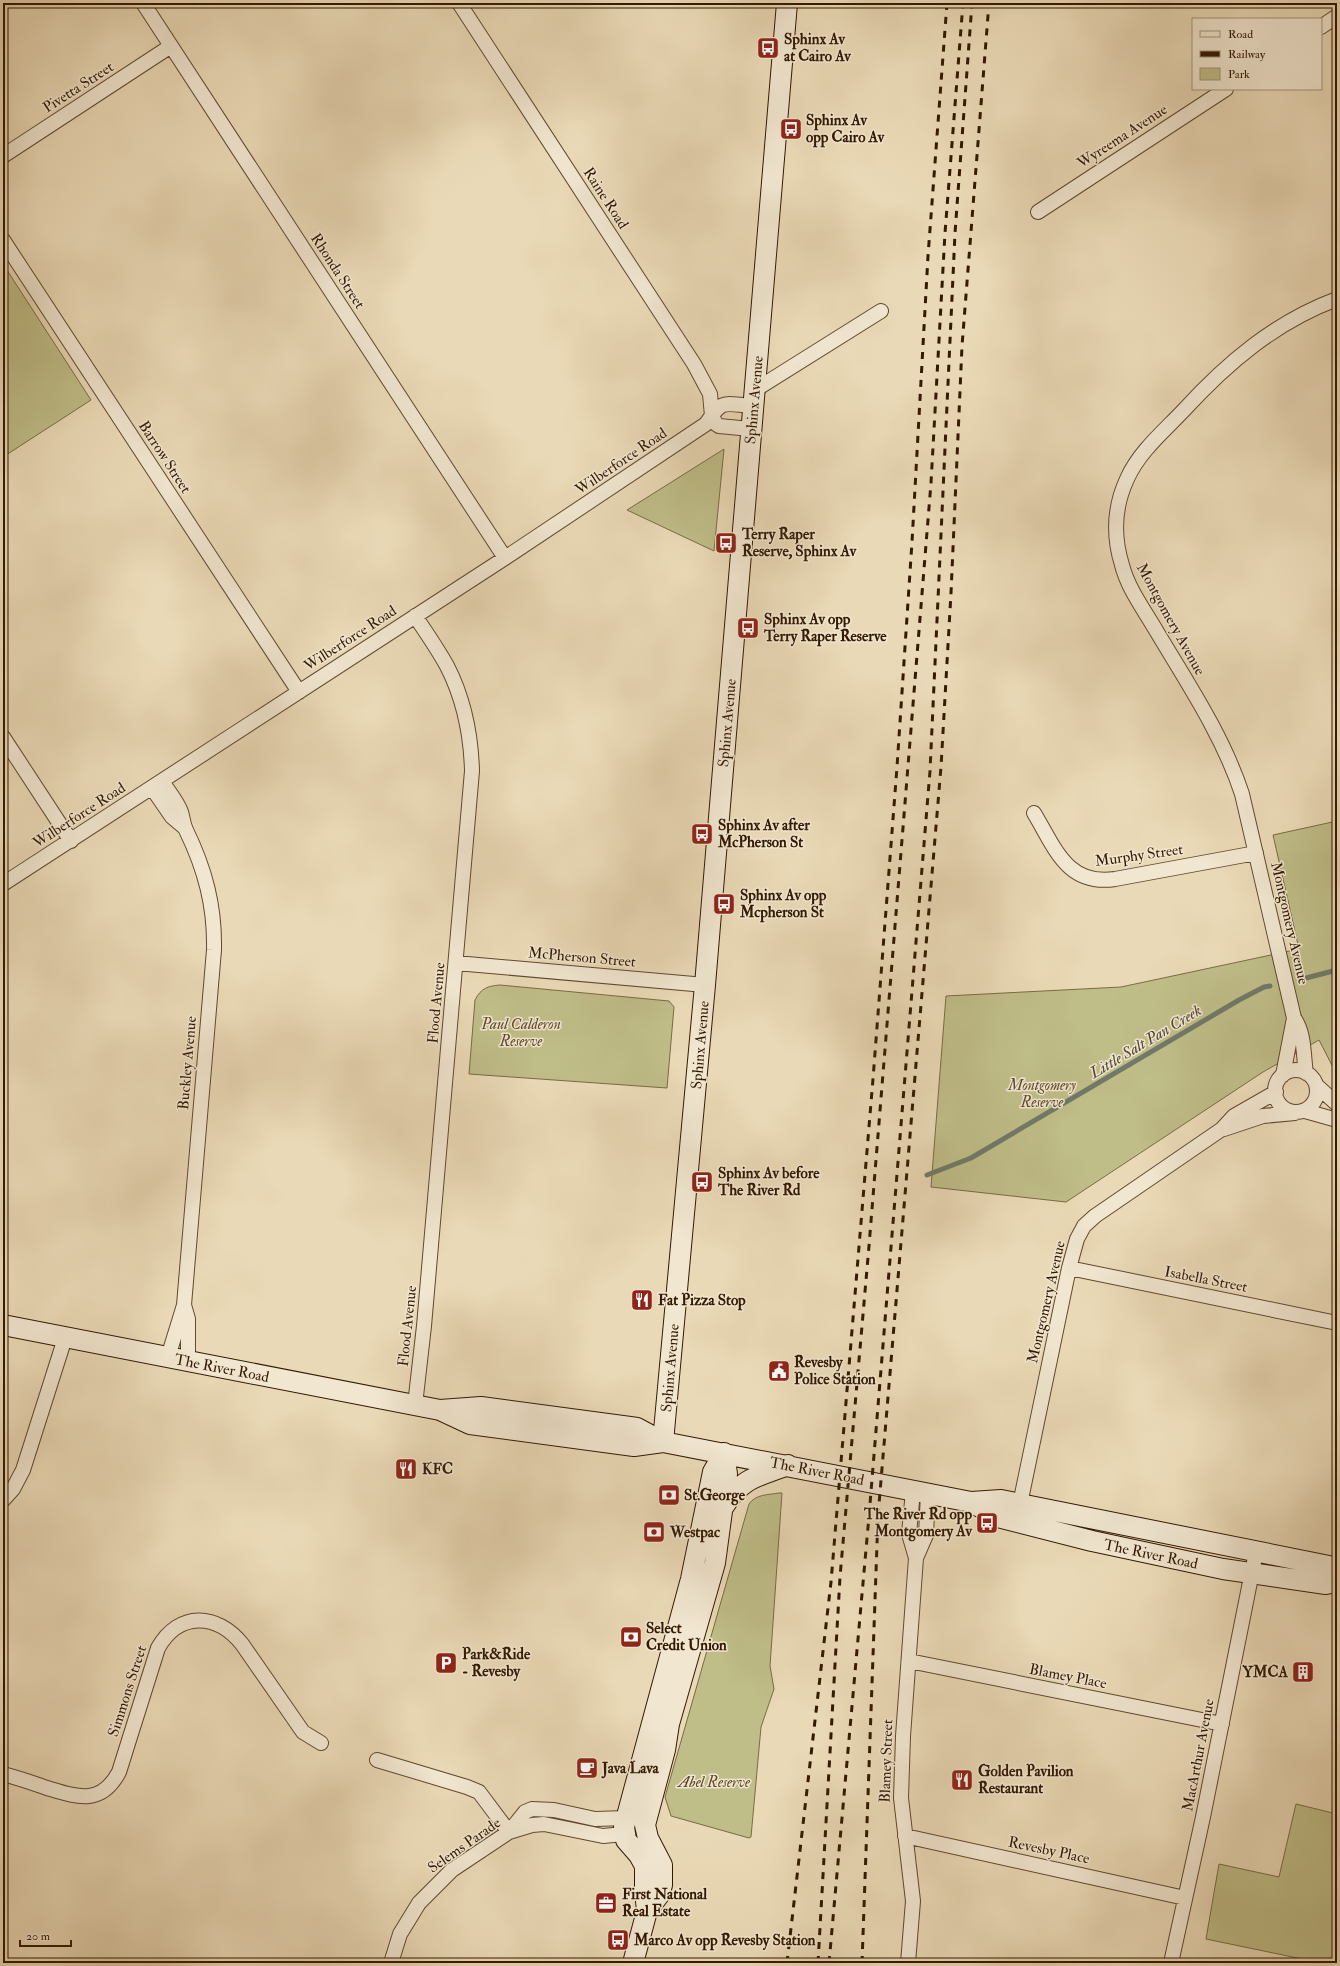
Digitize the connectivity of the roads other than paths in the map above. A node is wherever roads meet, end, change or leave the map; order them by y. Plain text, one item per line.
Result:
1 (143, 3) edge
2 (459, 3) edge
3 (787, 3) edge
4 (1337, 16) edge
5 (1322, 26) edge
6 (171, 46) junction
7 (1224, 90) edge
8 (3, 156) edge
9 (1038, 212) dead end
10 (3, 240) edge
11 (1337, 299) edge
12 (881, 311) dead end
13 (754, 398) junction
14 (712, 416) junction
15 (751, 429) junction
16 (505, 558) junction
17 (415, 616) junction
18 (299, 692) junction
19 (3, 737) edge
20 (157, 784) junction
21 (1034, 813) dead end
22 (71, 841) junction
23 (1256, 853) junction
24 (3, 884) edge
25 (456, 963) junction
26 (705, 985) junction
27 (1292, 1011) junction
28 (1306, 1073) junction
29 (1283, 1075) junction
30 (1316, 1085) junction
31 (1276, 1092) junction
32 (1337, 1104) edge
33 (1300, 1112) junction
34 (1337, 1120) edge
35 (1222, 1129) junction
36 (1069, 1268) junction
37 (184, 1305) junction
38 (1337, 1323) edge
39 (3, 1325) edge
40 (65, 1338) junction
41 (168, 1358) junction
42 (188, 1361) junction
43 (415, 1406) junction
44 (663, 1442) junction
45 (724, 1453) junction
46 (788, 1465) junction
47 (920, 1492) junction
48 (3, 1500) edge
49 (971, 1502) junction
50 (1020, 1504) junction
51 (724, 1507) junction
52 (1256, 1552) junction
53 (1337, 1572) edge
54 (1252, 1574) junction
55 (1337, 1582) edge
56 (909, 1661) junction
57 (1222, 1724) junction
58 (321, 1743) dead end
59 (376, 1760) dead end
60 (3, 1774) edge
61 (625, 1826) junction
62 (645, 1826) junction
63 (509, 1832) junction
64 (905, 1836) junction
65 (1185, 1898) junction
66 (647, 1911) junction
67 (391, 1963) edge
68 (633, 1963) edge
69 (908, 1963) edge
70 (1171, 1963) edge

1 - 6 street, Rhonda Street
2 - 14 street, Raine Road
3 - 13 street, Sphinx Avenue
4 - 5 street
6 - 8 street, Pivetta Street
6 - 16 street, Rhonda Street
7 - 9 street, Wyreema Avenue
10 - 18 street, Barrow Street
11 - 23 street, Montgomery Avenue
12 - 13 street
13 - 14 street, Wilberforce Road
13 - 15 street, Sphinx Avenue
14 - 15 street
14 - 16 street, Wilberforce Road
15 - 26 street, Sphinx Avenue
16 - 17 street, Wilberforce Road
17 - 18 street, Wilberforce Road
17 - 25 street, Flood Avenue
18 - 20 street, Wilberforce Road
19 - 22 street
20 - 22 street, Wilberforce Road
20 - 37 street, Buckley Avenue
21 - 23 street, Murphy Street
22 - 24 street, Wilberforce Road
23 - 27 street, Montgomery Avenue
25 - 26 street, McPherson Street
25 - 43 street, Flood Avenue
26 - 44 street, Sphinx Avenue
27 - 28 street, Montgomery Avenue
27 - 29 street, Montgomery Avenue
28 - 29 street
28 - 30 street
29 - 31 street
30 - 32 street
30 - 33 street
31 - 33 street
31 - 35 street, Montgomery Avenue
33 - 34 street
33 - 35 street, Montgomery Avenue
35 - 36 street, Montgomery Avenue
36 - 38 street, Isabella Street
36 - 50 street, Montgomery Avenue
37 - 41 street, Buckley Avenue
37 - 42 street, Buckley Avenue
39 - 40 street, The River Road
40 - 41 street, The River Road
40 - 48 street
41 - 42 street, The River Road
42 - 43 street, The River Road
43 - 44 street, The River Road
44 - 45 street, The River Road
45 - 46 street, The River Road
45 - 51 street
45 - 61 street
46 - 47 street, The River Road
46 - 51 street
47 - 49 street, The River Road
47 - 56 street, Blamey Street
49 - 50 street, The River Road
49 - 54 street, The River Road
50 - 52 street, The River Road
51 - 62 street
52 - 53 street, The River Road
52 - 54 street, MacArthur Avenue
54 - 55 street, The River Road
54 - 57 street, MacArthur Avenue
56 - 57 street, Blamey Place
56 - 64 street, Blamey Street
57 - 65 street, MacArthur Avenue
58 - 60 street, Simmons Street
59 - 63 street
61 - 62 street
61 - 63 street, Selems Parade
61 - 66 street
62 - 66 street
63 - 67 street, Selems Parade
64 - 65 street, Revesby Place
64 - 69 street, Blamey Street
65 - 70 street, MacArthur Avenue
66 - 68 street

